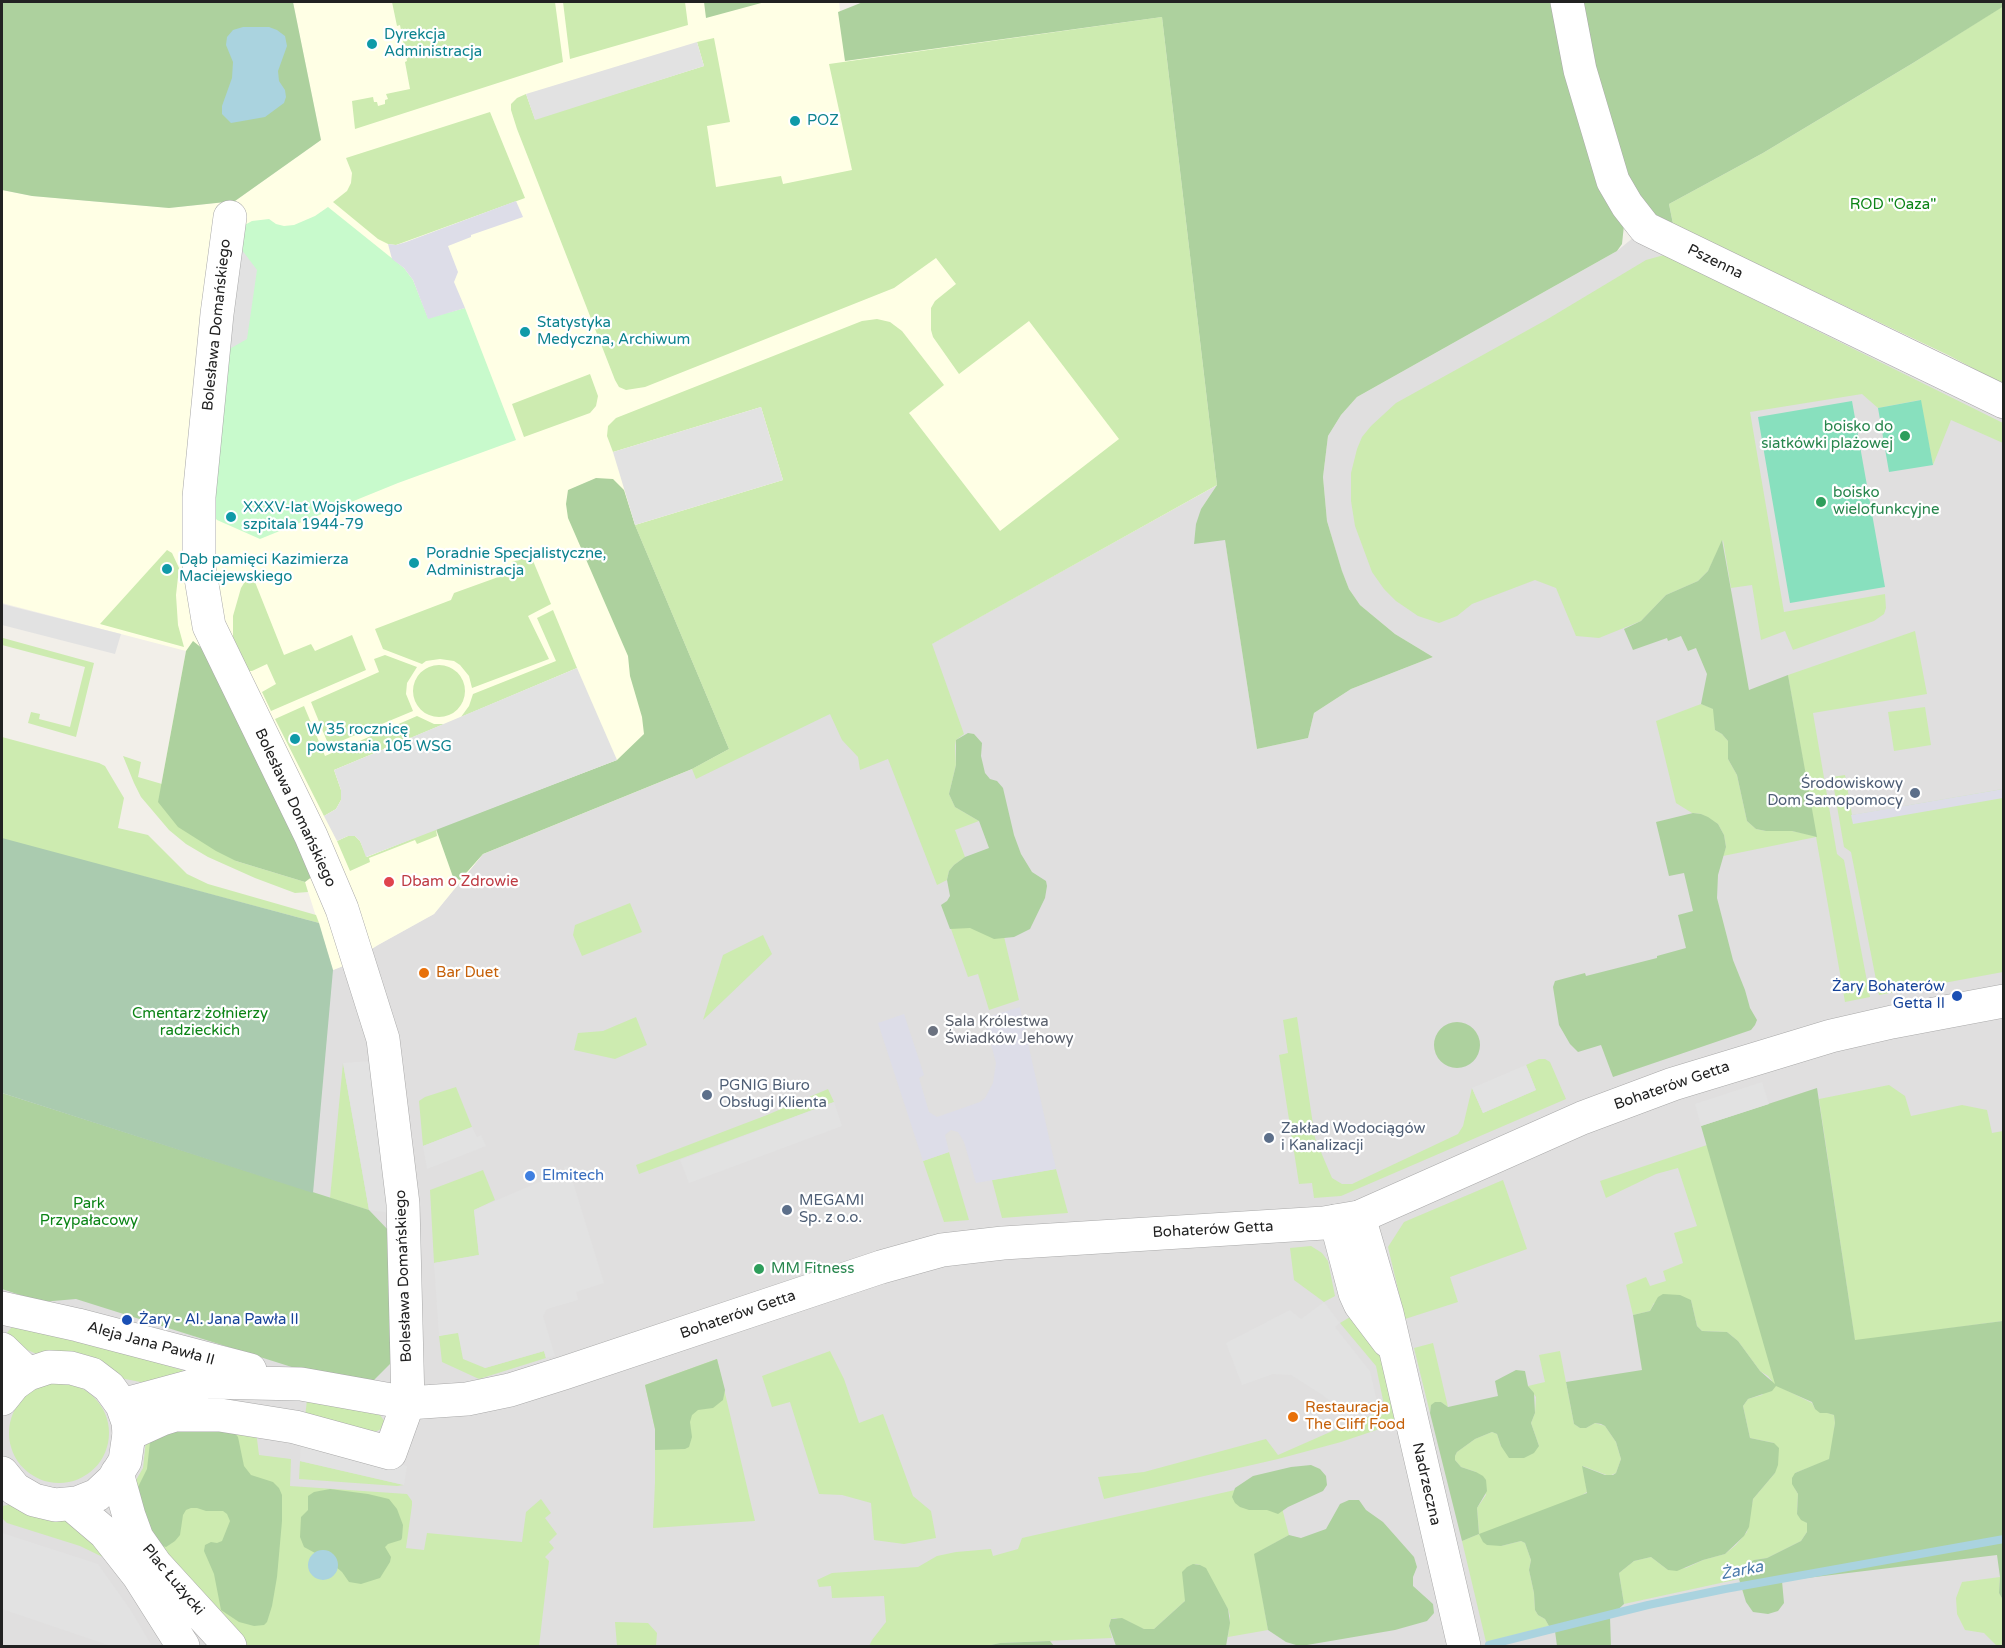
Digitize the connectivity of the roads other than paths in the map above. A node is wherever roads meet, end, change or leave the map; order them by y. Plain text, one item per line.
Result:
1 (1567, 2) edge
2 (230, 217) dead end
3 (2004, 402) edge
4 (2004, 1002) edge
5 (1347, 1219) junction
6 (2, 1308) edge
7 (2, 1349) edge
8 (28, 1374) junction
9 (301, 1384) junction
10 (2, 1399) edge
11 (408, 1403) junction
12 (126, 1420) junction
13 (117, 1473) junction
14 (8, 1487) edge
15 (71, 1504) junction
16 (183, 1647) edge
17 (230, 1647) edge
18 (1464, 1647) edge

1 - 3 street, Pszenna
2 - 11 street, Bolesława Domańskiego
4 - 5 street, Bohaterów Getta
5 - 11 street, Bohaterów Getta
5 - 18 street, Nadrzeczna
6 - 9 street, Aleja Jana Pawła II
7 - 8 street
8 - 10 street
8 - 12 street
9 - 11 street, Bohaterów Getta
9 - 12 street, Bohaterów Getta
11 - 12 street
12 - 13 street
13 - 15 street
13 - 17 street, Plac Łużycki
14 - 15 street
15 - 16 street, Plac Łużycki

